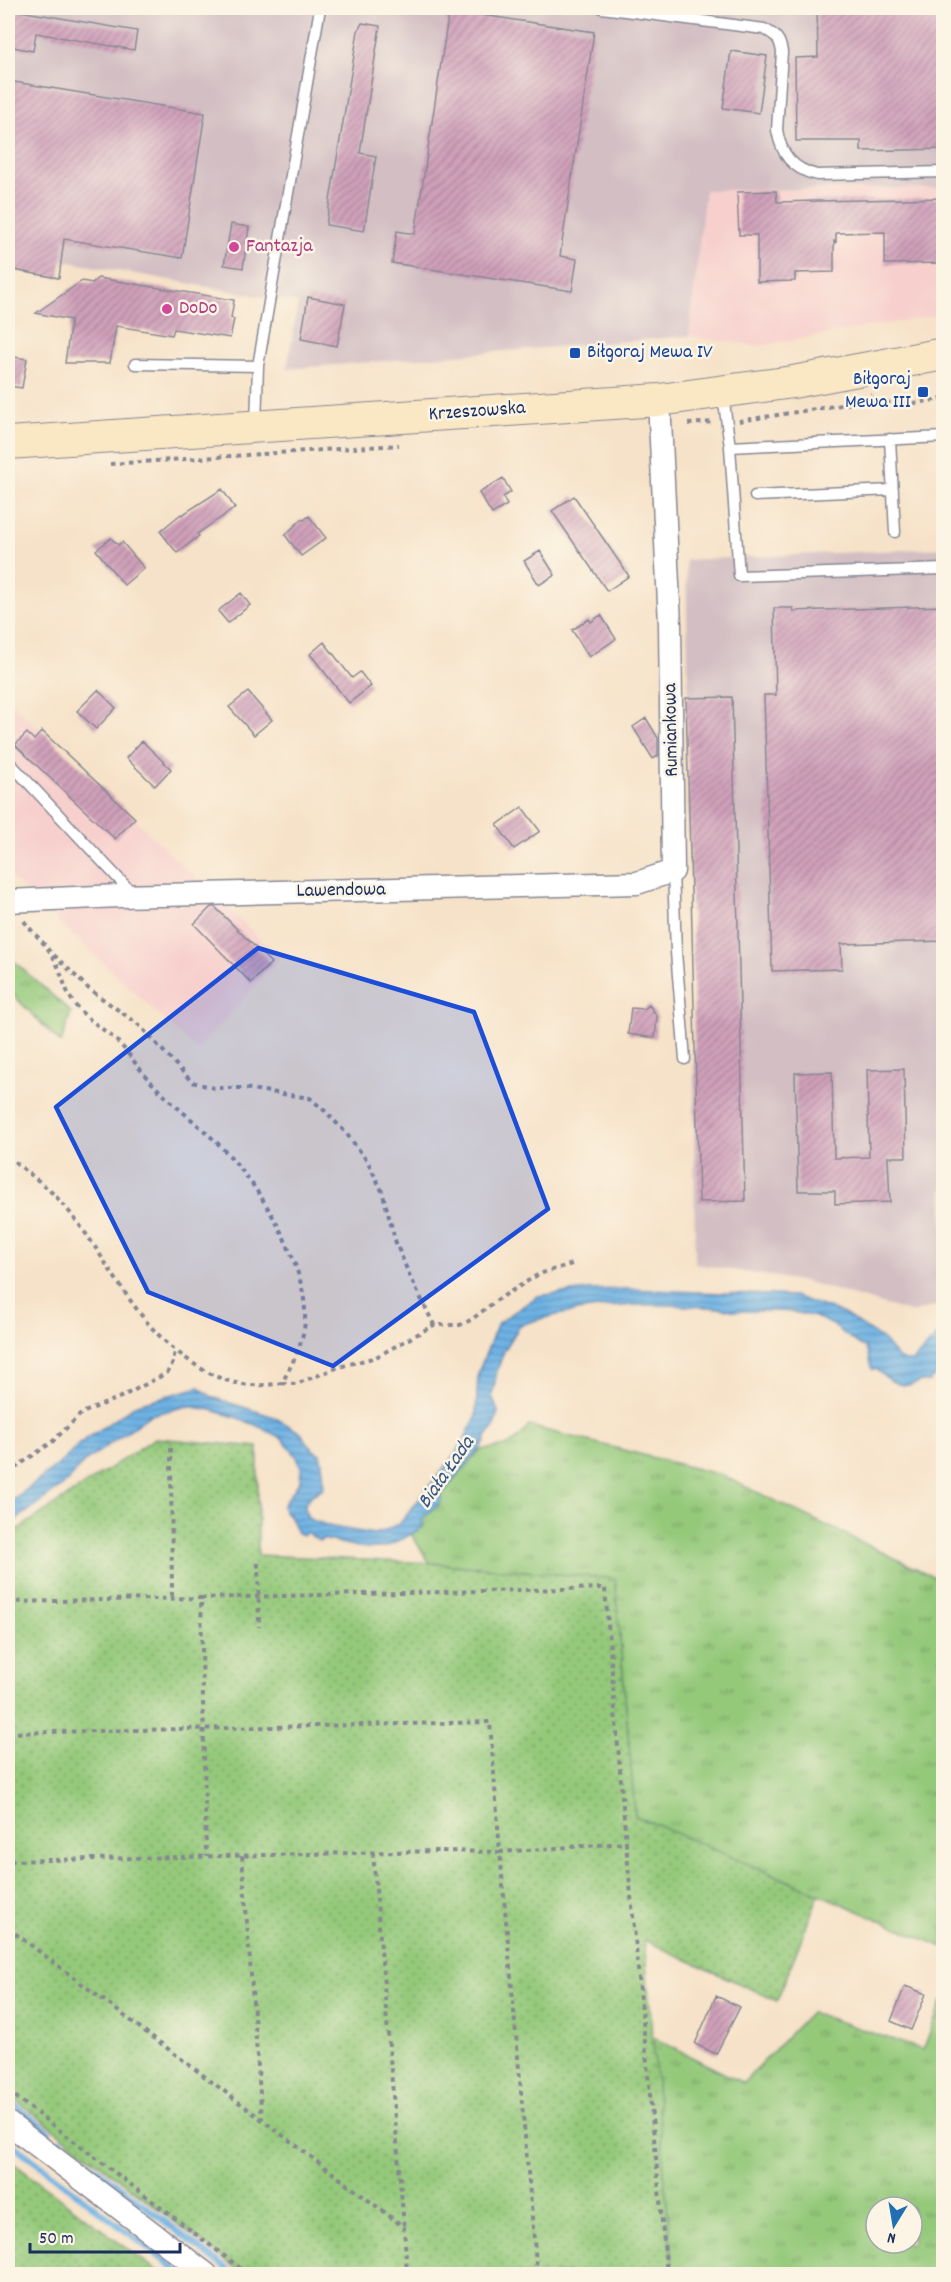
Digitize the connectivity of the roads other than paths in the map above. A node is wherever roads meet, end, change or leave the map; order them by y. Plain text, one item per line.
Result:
1 (320, 8) edge
2 (602, 8) edge
3 (944, 172) edge
4 (944, 354) edge
5 (135, 364) dead end
6 (258, 366) junction
7 (723, 392) junction
8 (659, 400) junction
9 (256, 427) junction
10 (944, 437) edge
11 (890, 440) junction
12 (8, 443) edge
13 (730, 447) junction
14 (893, 490) junction
15 (755, 496) dead end
16 (895, 532) dead end
17 (944, 569) edge
18 (8, 761) edge
19 (673, 871) junction
20 (134, 896) junction
21 (12, 901) edge
22 (685, 1059) dead end
23 (8, 2123) edge
24 (206, 2274) edge

1 - 6 lane
2 - 3 lane
4 - 7 main road, Krzeszowska
5 - 6 lane
6 - 9 lane
7 - 8 main road, Krzeszowska
7 - 13 lane
8 - 9 main road, Krzeszowska
8 - 19 street, Rumiankowa
9 - 12 main road, Krzeszowska
10 - 11 lane
11 - 13 lane
11 - 14 lane
13 - 17 lane
14 - 15 lane
14 - 16 lane
18 - 20 lane
19 - 20 street, Lawendowa
19 - 22 lane, Rumiankowa
20 - 21 street, Lawendowa
23 - 24 street

